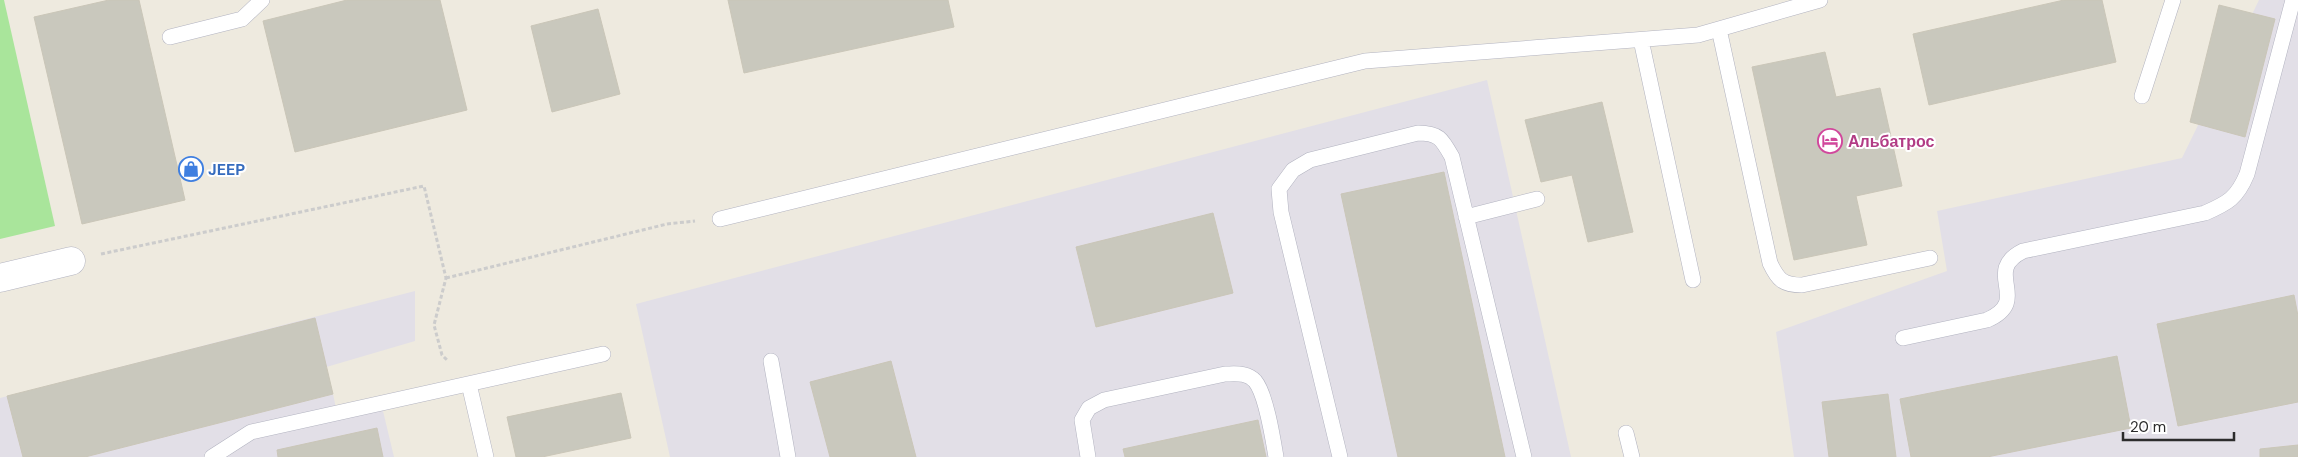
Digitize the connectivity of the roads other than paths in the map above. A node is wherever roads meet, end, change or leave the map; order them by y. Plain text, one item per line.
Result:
1 (262, 0) edge
2 (1820, 0) edge
3 (2173, 0) edge
4 (2293, 0) edge
5 (1719, 29) junction
6 (170, 37) dead end
7 (1641, 40) junction
8 (2142, 96) dead end
9 (1537, 200) dead end
10 (1466, 216) junction
11 (720, 219) road end
12 (1930, 258) dead end
13 (72, 261) road end
14 (0, 278) edge
15 (1693, 280) dead end
16 (1903, 338) dead end
17 (603, 354) dead end
18 (771, 361) dead end
19 (469, 384) junction
20 (1626, 433) dead end
21 (212, 457) edge
22 (486, 457) edge
23 (788, 457) edge
24 (1088, 457) edge
25 (1276, 457) edge
26 (1340, 457) edge
27 (1524, 457) edge
28 (1632, 457) edge

1 - 6 lane
2 - 5 lane
3 - 8 lane
4 - 16 lane
5 - 7 lane
5 - 12 lane
7 - 11 lane
7 - 15 lane
9 - 10 lane
10 - 26 lane
10 - 27 lane
13 - 14 street
17 - 19 lane
18 - 23 lane
19 - 21 lane
19 - 22 lane
20 - 28 lane
24 - 25 lane

